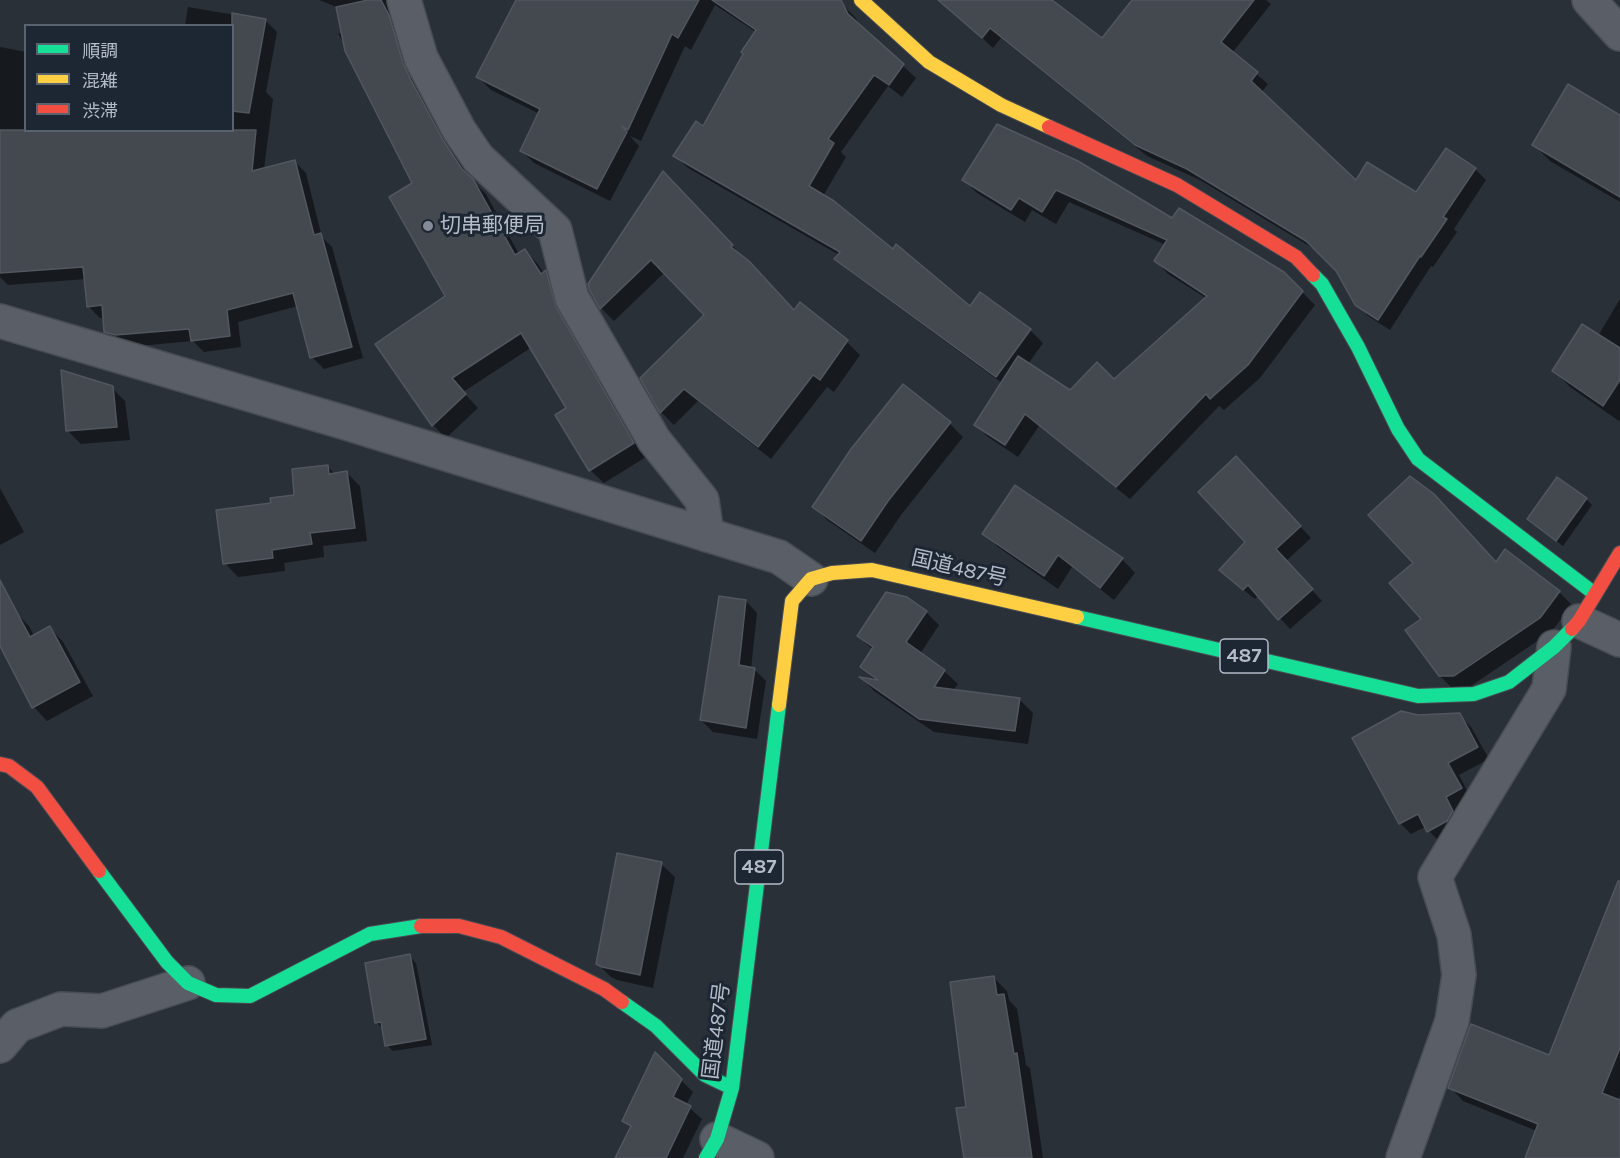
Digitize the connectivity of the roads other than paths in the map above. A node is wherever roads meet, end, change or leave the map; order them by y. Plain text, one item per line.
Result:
1 (404, 0) edge
2 (861, 0) edge
3 (1589, 0) edge
4 (1620, 34) edge
5 (0, 321) edge
6 (707, 535) junction
7 (1620, 553) edge
8 (811, 579) junction
9 (1587, 608) junction
10 (1620, 640) edge
11 (1554, 647) junction
12 (0, 764) edge
13 (188, 983) junction
14 (0, 1046) edge
15 (732, 1088) junction
16 (712, 1148) edge
17 (757, 1158) edge
18 (1403, 1158) edge

1 - 6 street
2 - 9 main road
3 - 4 street
5 - 6 street
6 - 8 street
7 - 9 main road, 国道487号 / 487
8 - 11 main road, 国道487号 / 487
8 - 15 main road, 国道487号 / 487
9 - 10 street
9 - 11 main road, 国道487号 / 487
11 - 18 street
12 - 13 main road
13 - 14 street
13 - 15 main road
15 - 16 main road, 国道487号 / 487
16 - 17 street

